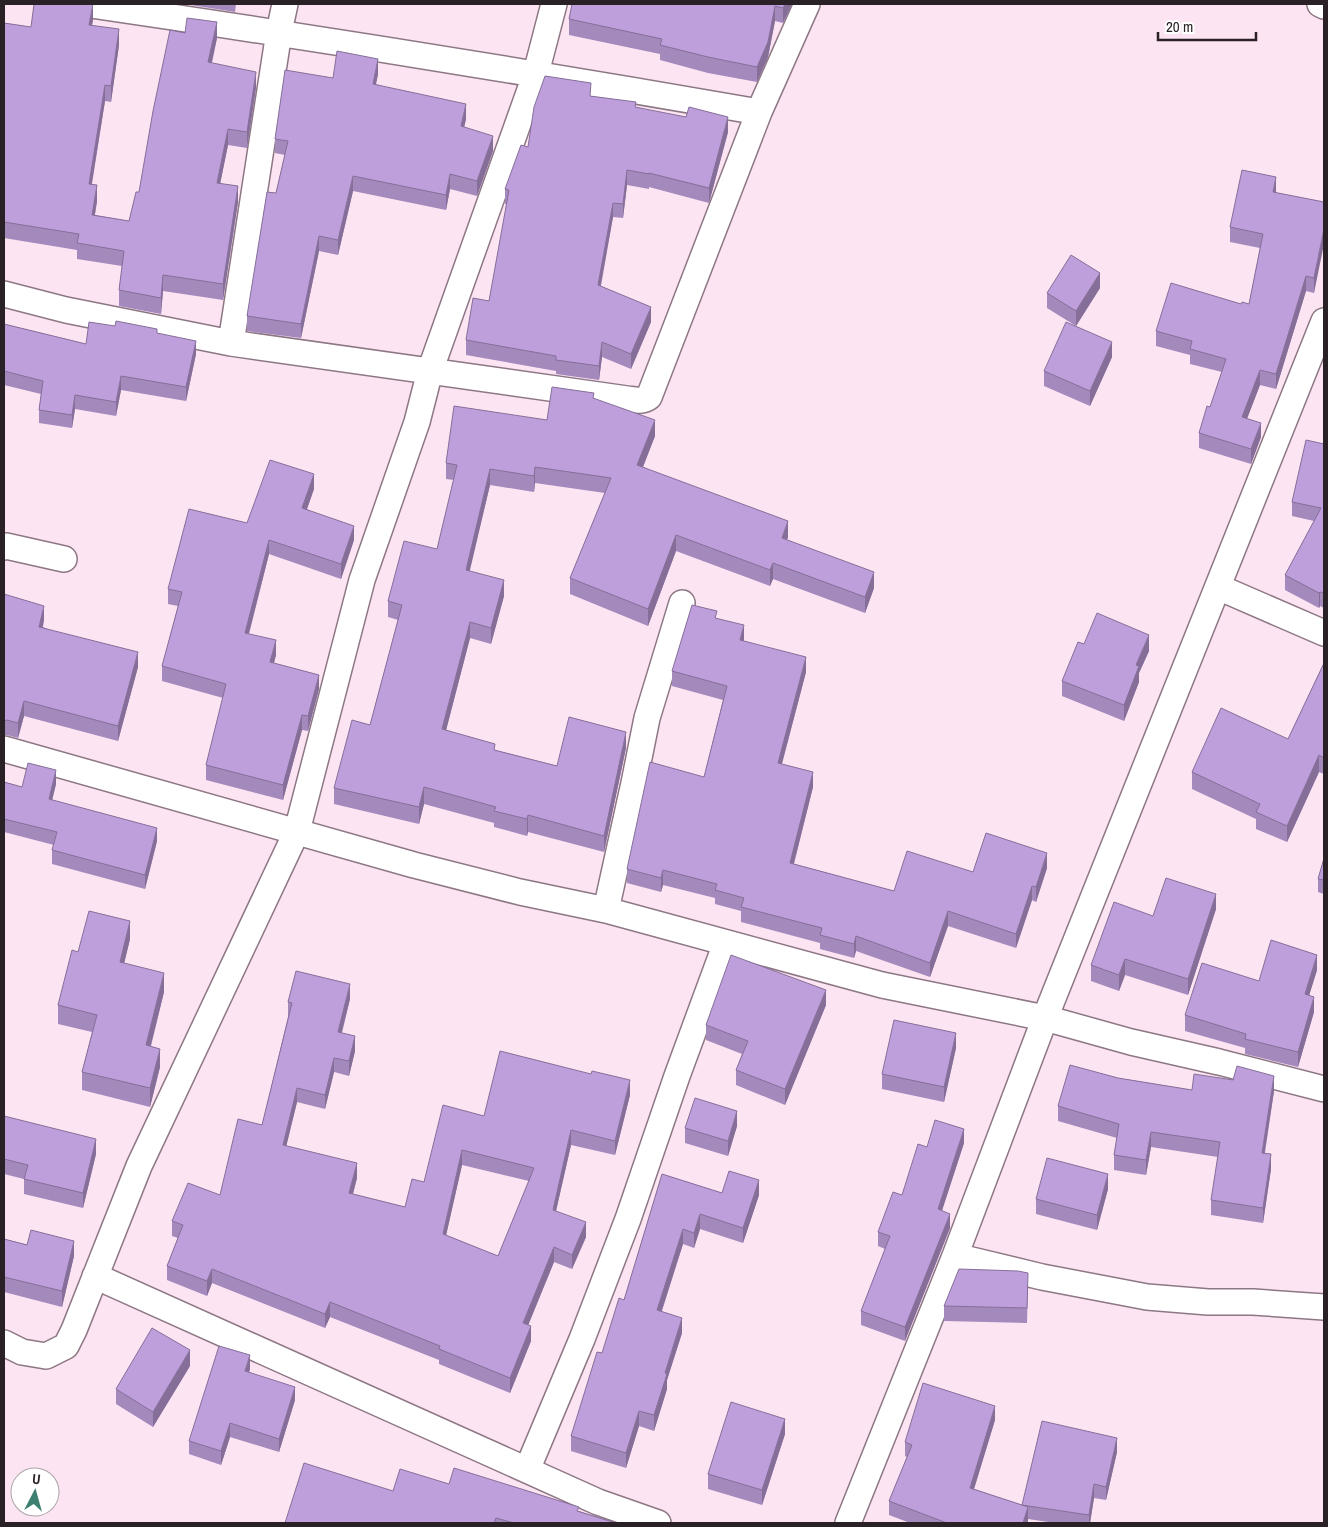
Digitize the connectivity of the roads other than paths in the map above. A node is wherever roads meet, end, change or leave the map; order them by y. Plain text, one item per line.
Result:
1 (84, 4) edge
2 (285, 4) edge
3 (554, 4) edge
4 (807, 4) edge
5 (1320, 4) edge
6 (1324, 6) edge
7 (279, 32) junction
8 (536, 74) junction
9 (759, 112) junction
10 (4, 294) edge
11 (1324, 321) edge
12 (231, 343) junction
13 (430, 371) junction
14 (4, 547) edge
15 (64, 559) dead end
16 (1218, 587) junction
17 (682, 603) dead end
18 (1324, 633) edge
19 (4, 749) edge
20 (297, 831) junction
21 (606, 910) junction
22 (726, 943) junction
23 (1045, 1018) junction
24 (1324, 1089) edge
25 (955, 1256) junction
26 (95, 1276) junction
27 (1324, 1307) edge
28 (4, 1343) edge
29 (527, 1470) junction
30 (658, 1523) edge
31 (848, 1523) edge

1 - 7 street
2 - 7 street
3 - 8 street
4 - 9 street
5 - 6 street
7 - 8 street
7 - 12 street
8 - 9 street
8 - 13 street
9 - 13 street
10 - 12 street
11 - 16 street
12 - 13 street
13 - 20 street
14 - 15 street
16 - 18 street
16 - 23 street
17 - 21 street
19 - 20 street
20 - 21 street
20 - 26 street
21 - 22 street
22 - 23 street
22 - 29 street
23 - 24 street
23 - 25 street
25 - 27 street
25 - 31 street
26 - 28 street
26 - 29 street
29 - 30 street

